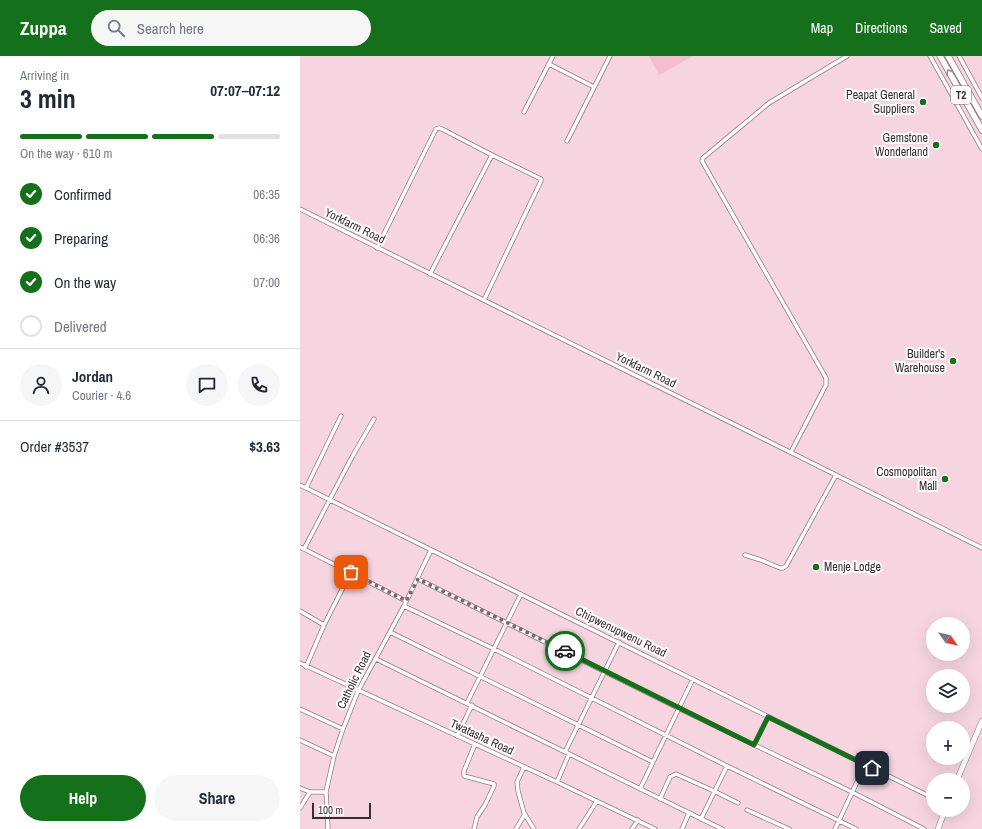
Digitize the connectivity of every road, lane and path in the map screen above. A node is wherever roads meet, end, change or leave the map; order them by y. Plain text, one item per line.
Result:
1 (553, 56) edge
2 (610, 56) edge
3 (848, 56) edge
4 (930, 56) edge
5 (940, 56) edge
6 (948, 56) edge
7 (959, 56) edge
8 (549, 64) junction
9 (967, 71) junction
10 (958, 72) junction
11 (594, 86) junction
12 (982, 98) edge
13 (524, 112) dead end
14 (982, 116) edge
15 (982, 130) edge
16 (567, 141) dead end
17 (982, 149) edge
18 (492, 155) junction
19 (300, 209) edge
20 (377, 248) junction
21 (430, 274) junction
22 (484, 300) junction
23 (341, 416) dead end
24 (374, 419) dead end
25 (791, 452) junction
26 (836, 475) junction
27 (300, 485) edge
28 (306, 488) junction
29 (330, 500) junction
30 (302, 548) edge
31 (982, 548) edge
32 (431, 550) junction
33 (745, 555) dead end
34 (351, 572) junction
35 (418, 579) junction
36 (521, 594) junction
37 (406, 601) junction
38 (404, 606) junction
39 (300, 611) edge
40 (507, 622) junction
41 (324, 625) junction
42 (390, 632) junction
43 (619, 642) junction
44 (494, 649) junction
45 (376, 659) junction
46 (300, 664) edge
47 (306, 667) junction
48 (605, 671) junction
49 (481, 676) junction
50 (693, 679) junction
51 (358, 691) junction
52 (592, 698) junction
53 (467, 703) junction
54 (472, 706) junction
55 (678, 708) junction
56 (300, 709) edge
57 (768, 717) junction
58 (982, 721) edge
59 (578, 725) junction
60 (343, 729) junction
61 (666, 735) junction
62 (457, 736) junction
63 (300, 740) edge
64 (475, 744) junction
65 (754, 745) junction
66 (567, 753) junction
67 (334, 756) junction
68 (653, 762) junction
69 (865, 765) junction
70 (727, 766) junction
71 (524, 767) junction
72 (960, 773) edge
73 (557, 782) junction
74 (300, 788) edge
75 (640, 789) junction
76 (714, 791) junction
77 (310, 792) junction
78 (326, 792) junction
79 (852, 792) junction
80 (926, 795) edge
81 (660, 799) junction
82 (597, 801) junction
83 (738, 803) dead end
84 (300, 808) edge
85 (747, 810) dead end
86 (689, 813) junction
87 (525, 814) junction
88 (942, 817) edge
89 (701, 819) junction
90 (638, 820) junction
91 (839, 820) junction
92 (328, 829) edge
93 (474, 829) edge
94 (516, 829) edge
95 (534, 829) edge
96 (579, 829) edge
97 (632, 829) edge
98 (655, 829) edge
99 (682, 829) edge
100 (722, 829) edge
101 (789, 829) edge
102 (835, 829) edge
103 (856, 829) edge
104 (924, 829) edge
105 (938, 829) edge

1 - 8 street
2 - 11 street
3 - 25 street
4 - 17 street
15 -> 5 main road, T2
6 - 10 main road, T2
7 - 9 street
8 - 11 street
8 - 13 street
9 - 10 street
9 - 12 street
10 - 14 main road, T2
11 - 16 street
18 - 20 street
18 - 21 street
18 - 22 street
19 - 20 street, Yorkfarm Road
20 - 21 street, Yorkfarm Road
21 - 22 street, Yorkfarm Road
22 - 25 street, Yorkfarm Road
23 - 28 street
24 - 29 street
25 - 26 street, Yorkfarm Road
26 - 31 street, Yorkfarm Road
26 - 33 street
27 - 28 street, Chipwenupwenu Road
28 - 29 street, Chipwenupwenu Road
29 - 30 street
29 - 32 street, Chipwenupwenu Road
30 - 34 street
32 - 35 street, Catholic Road
32 - 36 street, Chipwenupwenu Road
34 - 37 street
34 - 41 street
35 - 37 street, Catholic Road
35 - 40 street
36 - 40 street
36 - 43 street, Chipwenupwenu Road
37 - 38 street, Catholic Road
38 - 42 street, Catholic Road
38 - 44 street
39 - 41 street
40 - 44 street
40 - 48 street
41 - 47 street
42 - 45 street, Catholic Road
42 - 49 street
43 - 48 street
43 - 50 street, Chipwenupwenu Road
44 - 49 street
44 - 52 street
45 - 51 street, Catholic Road
45 - 53 street
46 - 47 street, Twatasha Road
47 - 51 street, Twatasha Road
48 - 52 street
48 - 55 street
49 - 53 street
49 - 59 street
50 - 55 street
50 - 57 street, Chipwenupwenu Road
51 - 60 street, Catholic Road
51 - 62 street, Twatasha Road
52 - 59 street
52 - 61 street
53 - 54 street
54 - 62 street
54 - 66 street
55 - 61 street
55 - 65 street
56 - 60 street
57 - 65 street
57 - 69 street, Chipwenupwenu Road
58 - 72 street
59 - 66 street
59 - 68 street
60 - 67 street, Catholic Road
61 - 68 street
61 - 70 street
62 - 64 street, Twatasha Road
63 - 67 street
64 - 71 street, Twatasha Road
64 - 93 street
65 - 79 street
66 - 73 street
66 - 75 street
67 - 78 street, Catholic Road
68 - 75 street
69 - 79 street
69 - 80 street, Chipwenupwenu Road
70 - 76 street
70 - 91 street
71 - 73 street, Twatasha Road
71 - 87 street
73 - 82 street, Twatasha Road
74 - 77 street
75 - 81 street
76 - 81 street
76 - 83 street
76 - 89 street
77 - 78 street
77 - 84 street
78 - 92 street, Catholic Road
79 - 91 street
79 - 104 street
81 - 86 street
82 - 90 street, Twatasha Road
82 - 96 street
85 - 101 street
86 - 89 street
86 - 99 street
87 - 94 street
87 - 95 street
88 - 105 street
89 - 100 street
90 - 97 street
90 - 98 street, Twatasha Road
91 - 102 street
91 - 103 street

